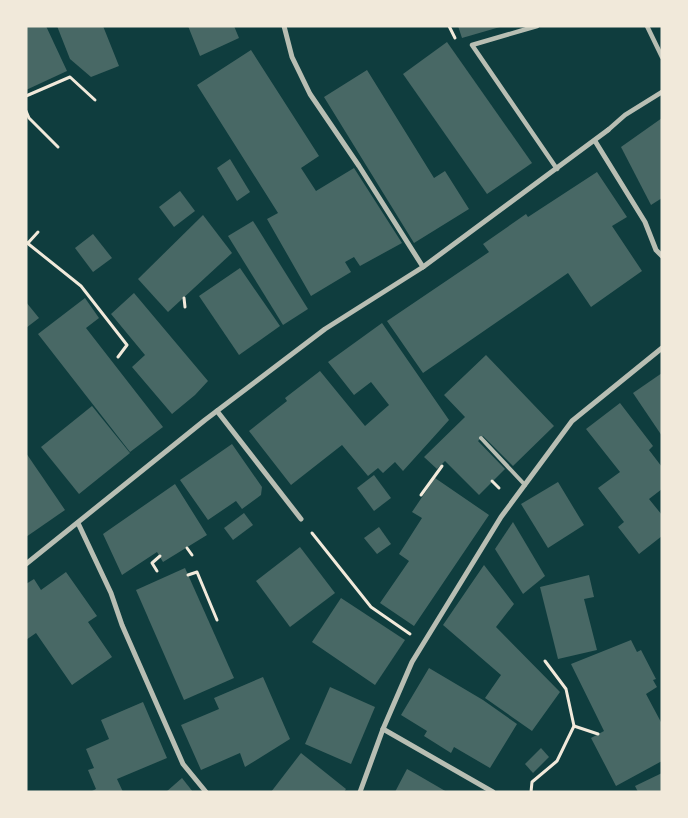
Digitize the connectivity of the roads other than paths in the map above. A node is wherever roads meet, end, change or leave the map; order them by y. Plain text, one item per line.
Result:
1 (284, 26) edge
2 (537, 26) edge
3 (647, 26) edge
4 (662, 57) edge
5 (662, 92) edge
6 (608, 130) joint
7 (595, 141) junction
8 (556, 169) junction
9 (662, 256) edge
10 (423, 267) junction
11 (662, 348) edge
12 (217, 411) junction
13 (481, 438) dead end
14 (524, 485) junction
15 (301, 519) road end
16 (78, 523) junction
17 (26, 564) edge
18 (383, 728) junction
19 (206, 792) edge
20 (360, 792) edge
21 (493, 792) edge

1 - 10 street
2 - 8 street
3 - 4 street
5 - 6 street
6 - 7 street
7 - 8 street
7 - 9 street
8 - 10 street
10 - 12 street
11 - 14 street
12 - 15 street
12 - 16 street
13 - 14 lane
14 - 18 street
16 - 17 street
16 - 19 street
18 - 20 street
18 - 21 street

